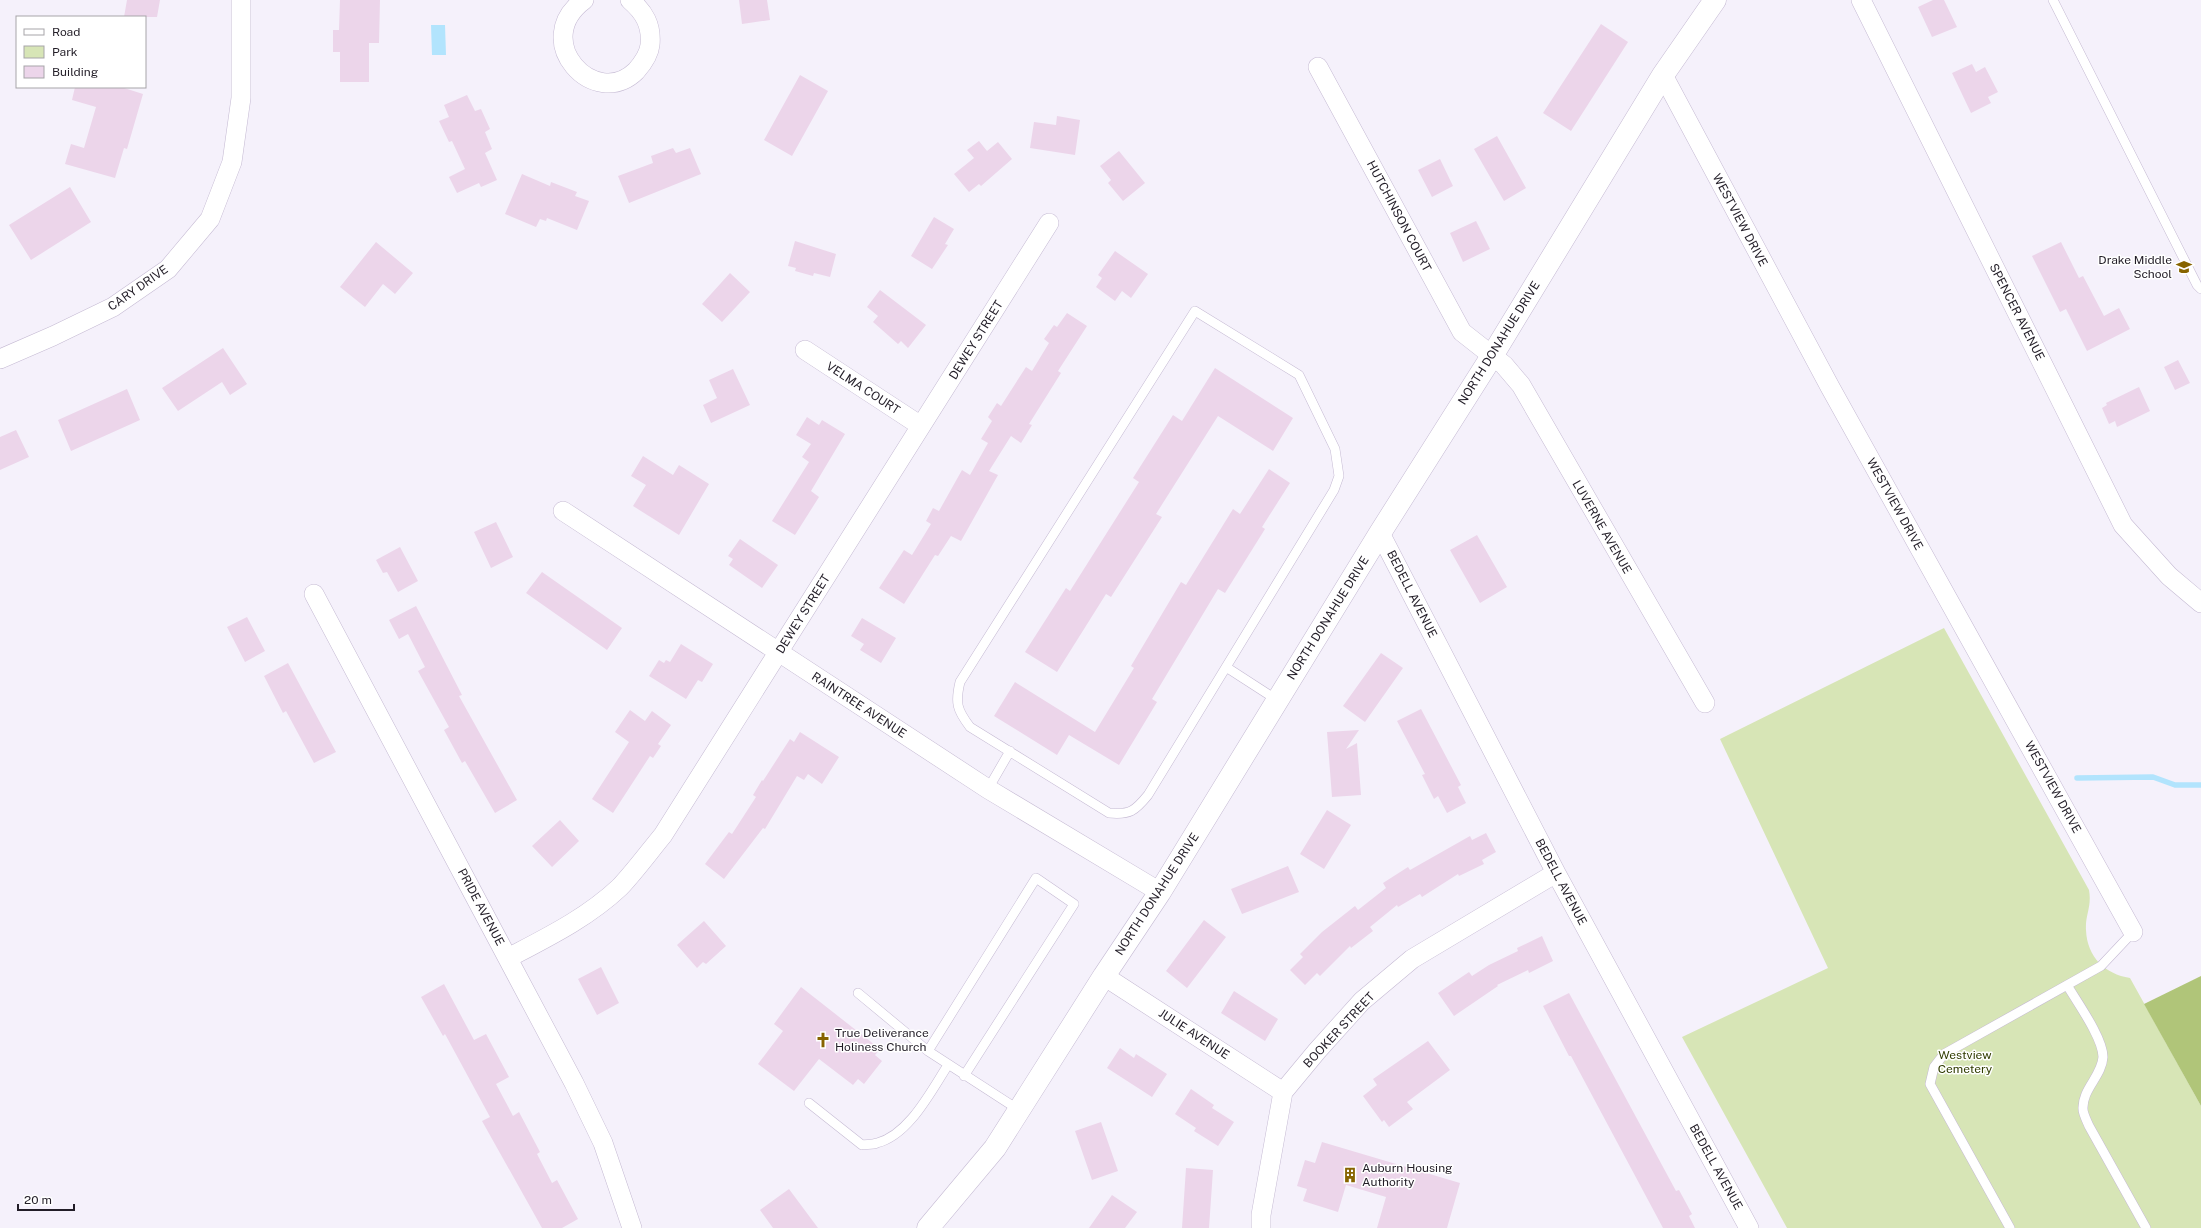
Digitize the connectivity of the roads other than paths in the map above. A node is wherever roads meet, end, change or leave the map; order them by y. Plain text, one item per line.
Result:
1 (241, 0) edge
2 (584, 0) edge
3 (630, 0) edge
4 (1715, 0) edge
5 (1861, 0) edge
6 (2054, 0) edge
7 (1318, 67) dead end
8 (1663, 75) junction
9 (1049, 223) dead end
10 (2201, 289) edge
11 (805, 350) dead end
12 (1492, 356) junction
13 (0, 359) edge
14 (921, 426) junction
15 (563, 512) dead end
16 (1380, 533) junction
17 (314, 594) dead end
18 (2201, 602) edge
19 (779, 652) junction
20 (1226, 667) junction
21 (1277, 700) junction
22 (1705, 704) dead end
23 (1010, 751) junction
24 (988, 789) junction
25 (1556, 873) junction
26 (1160, 892) junction
27 (2132, 932) joint
28 (508, 958) junction
29 (1104, 976) junction
30 (2067, 985) junction
31 (858, 993) dead end
32 (928, 1051) junction
33 (948, 1065) junction
34 (964, 1076) junction
35 (1284, 1092) junction
36 (809, 1102) dead end
37 (1019, 1110) junction
38 (632, 1228) edge
39 (928, 1228) edge
40 (1261, 1228) edge
41 (1749, 1228) edge
42 (2010, 1228) edge
43 (2146, 1228) edge

1 - 13 street, CARY DRIVE
2 - 3 street
4 - 8 street, NORTH DONAHUE DRIVE
5 - 18 street, SPENCER AVENUE
6 - 10 lane
7 - 12 street, HUTCHINSON COURT
8 - 12 street, NORTH DONAHUE DRIVE
8 - 27 street, WESTVIEW DRIVE
9 - 14 street, DEWEY STREET
11 - 14 street, VELMA COURT
12 - 16 street, NORTH DONAHUE DRIVE
12 - 22 street, LUVERNE AVENUE
14 - 19 street, DEWEY STREET
15 - 19 street, RAINTREE AVENUE
16 - 21 street, NORTH DONAHUE DRIVE
16 - 25 street, BEDELL AVENUE
17 - 28 street, PRIDE AVENUE
19 - 24 street, RAINTREE AVENUE
19 - 28 street, DEWEY STREET
20 - 21 lane
20 - 23 lane
20 - 23 lane
21 - 26 street, NORTH DONAHUE DRIVE
23 - 24 lane
24 - 26 street, RAINTREE AVENUE
25 - 35 street, BOOKER STREET
25 - 41 street, BEDELL AVENUE
26 - 29 street, NORTH DONAHUE DRIVE
27 - 30 lane
28 - 38 street, PRIDE AVENUE
29 - 35 street, JULIE AVENUE
29 - 37 street, NORTH DONAHUE DRIVE
30 - 42 lane
30 - 43 lane
31 - 32 lane
32 - 33 lane
32 - 34 lane
33 - 34 lane
33 - 36 lane
34 - 37 lane
35 - 40 street
37 - 39 street, NORTH DONAHUE DRIVE

